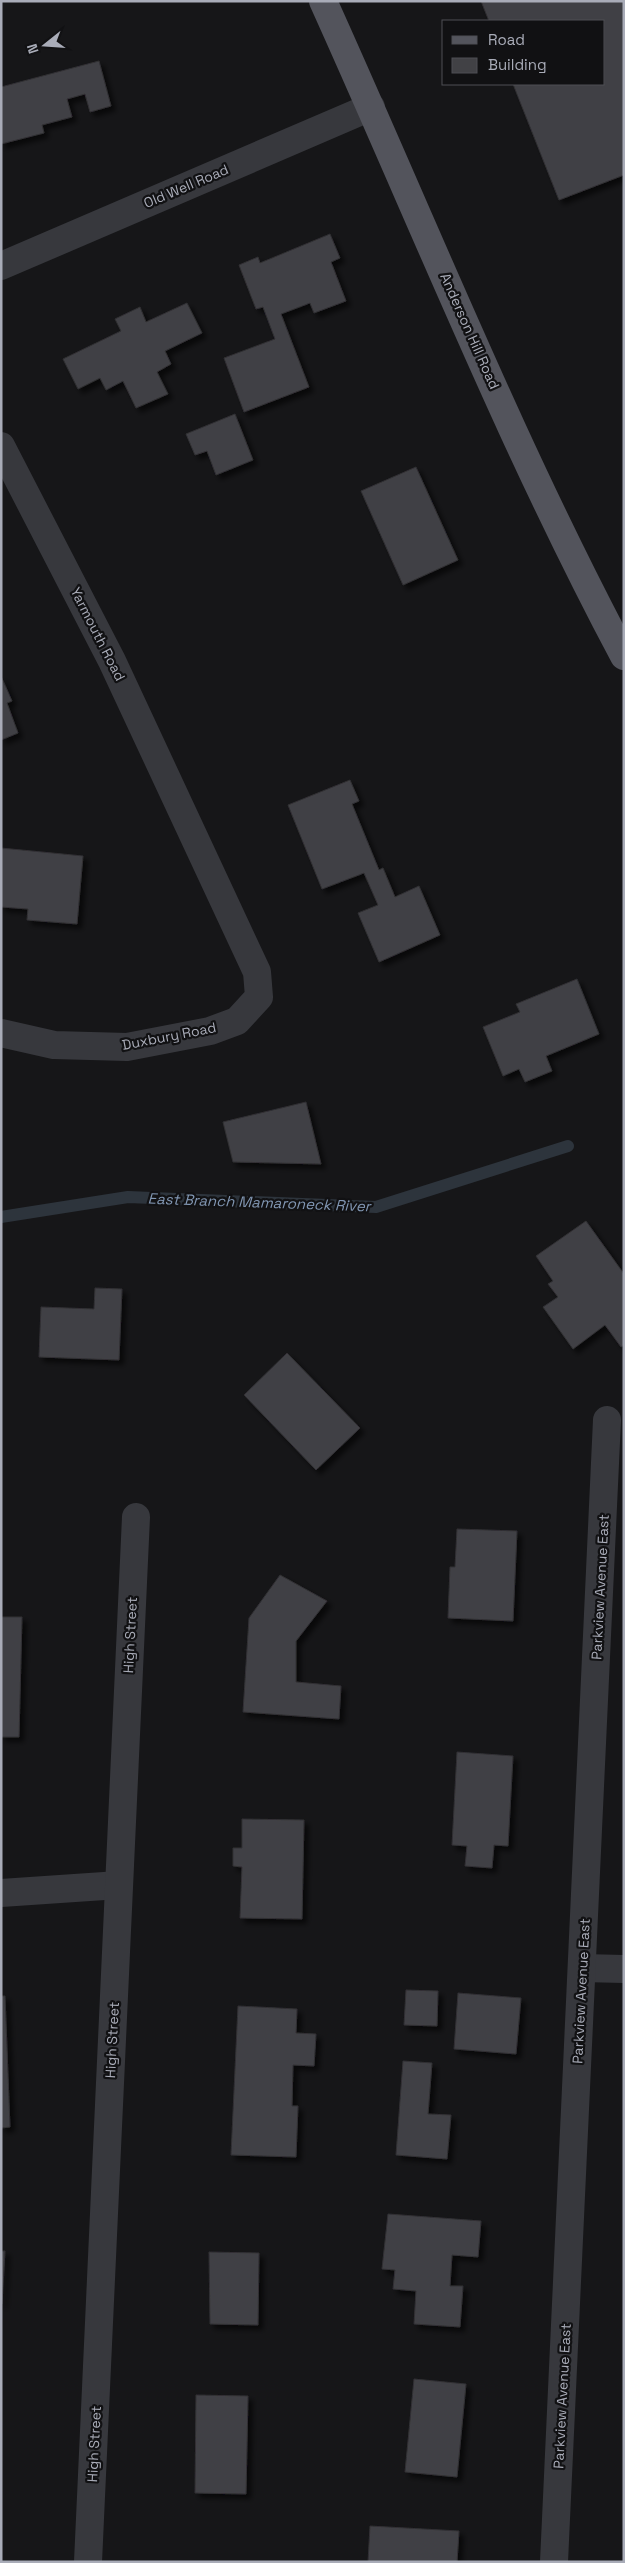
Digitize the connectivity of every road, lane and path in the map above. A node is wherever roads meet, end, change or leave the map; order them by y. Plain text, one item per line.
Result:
1 (323, 1) edge
2 (371, 107) junction
3 (1, 266) edge
4 (1, 446) edge
5 (624, 656) edge
6 (189, 824) joint
7 (1, 1033) edge
8 (608, 1420) dead end
9 (136, 1517) dead end
10 (119, 1885) junction
11 (1, 1893) edge
12 (582, 1968) junction
13 (624, 1969) edge
14 (88, 2562) edge
15 (554, 2562) edge

1 - 2 main road, Anderson Hill Road
2 - 3 street, Old Well Road
2 - 5 main road, Anderson Hill Road
4 - 6 street, Yarmouth Road
6 - 7 street, Duxbury Road
8 - 12 street, Parkview Avenue East
9 - 10 street, High Street
10 - 11 street
10 - 14 street, High Street
12 - 13 street
12 - 15 street, Parkview Avenue East

